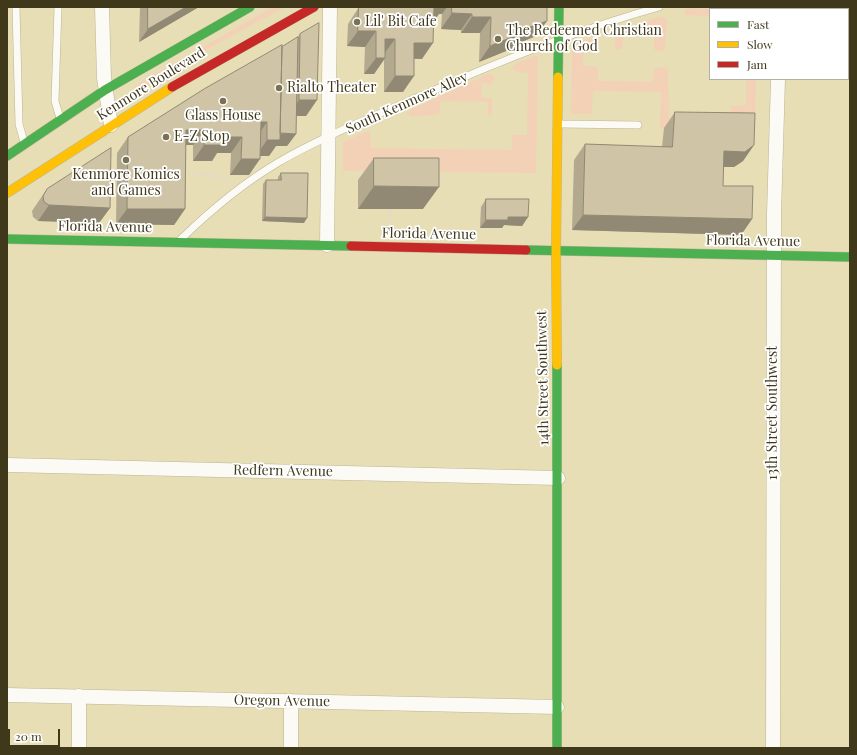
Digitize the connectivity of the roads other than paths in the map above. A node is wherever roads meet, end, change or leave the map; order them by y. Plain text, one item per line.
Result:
1 (16, 7) edge
2 (58, 7) edge
3 (102, 7) edge
4 (250, 7) edge
5 (314, 7) edge
6 (330, 7) edge
7 (559, 7) edge
8 (659, 7) edge
9 (558, 40) junction
10 (778, 80) edge
11 (106, 90) junction
12 (60, 120) junction
13 (557, 124) junction
14 (111, 125) junction
15 (638, 125) dead end
16 (328, 138) junction
17 (25, 144) junction
18 (7, 156) edge
19 (7, 193) edge
20 (7, 239) edge
21 (178, 243) junction
22 (327, 245) junction
23 (556, 251) junction
24 (774, 256) junction
25 (850, 257) edge
26 (7, 465) edge
27 (558, 478) junction
28 (7, 695) edge
29 (79, 696) junction
30 (292, 701) junction
31 (557, 707) junction
32 (79, 748) edge
33 (291, 748) edge
34 (557, 748) edge
35 (773, 748) edge

1 - 17 lane
2 - 12 lane
3 - 11 street
4 - 11 street, Kenmore Boulevard
5 - 14 street, Kenmore Boulevard
6 - 16 street
7 - 9 street, 14th Street Southwest
8 - 9 lane, South Kenmore Alley
9 - 13 street, 14th Street Southwest
9 - 16 lane, South Kenmore Alley
10 - 24 street, 13th Street Southwest
11 - 12 street, Kenmore Boulevard
11 - 14 street
12 - 17 street, Kenmore Boulevard
13 - 15 lane
13 - 23 street, 14th Street Southwest
14 - 19 street, Kenmore Boulevard
16 - 21 lane, South Kenmore Alley
16 - 22 street
17 - 18 street, Kenmore Boulevard
20 - 21 street, Florida Avenue
21 - 22 street, Florida Avenue
22 - 23 street, Florida Avenue
23 - 24 street, Florida Avenue
23 - 27 street, 14th Street Southwest
24 - 25 street, Florida Avenue
24 - 35 street, 13th Street Southwest
26 - 27 street, Redfern Avenue
27 - 31 street, 14th Street Southwest
28 - 29 street, Oregon Avenue
29 - 30 street, Oregon Avenue
29 - 32 street
30 - 31 street, Oregon Avenue
30 - 33 street
31 - 34 street, 14th Street Southwest

